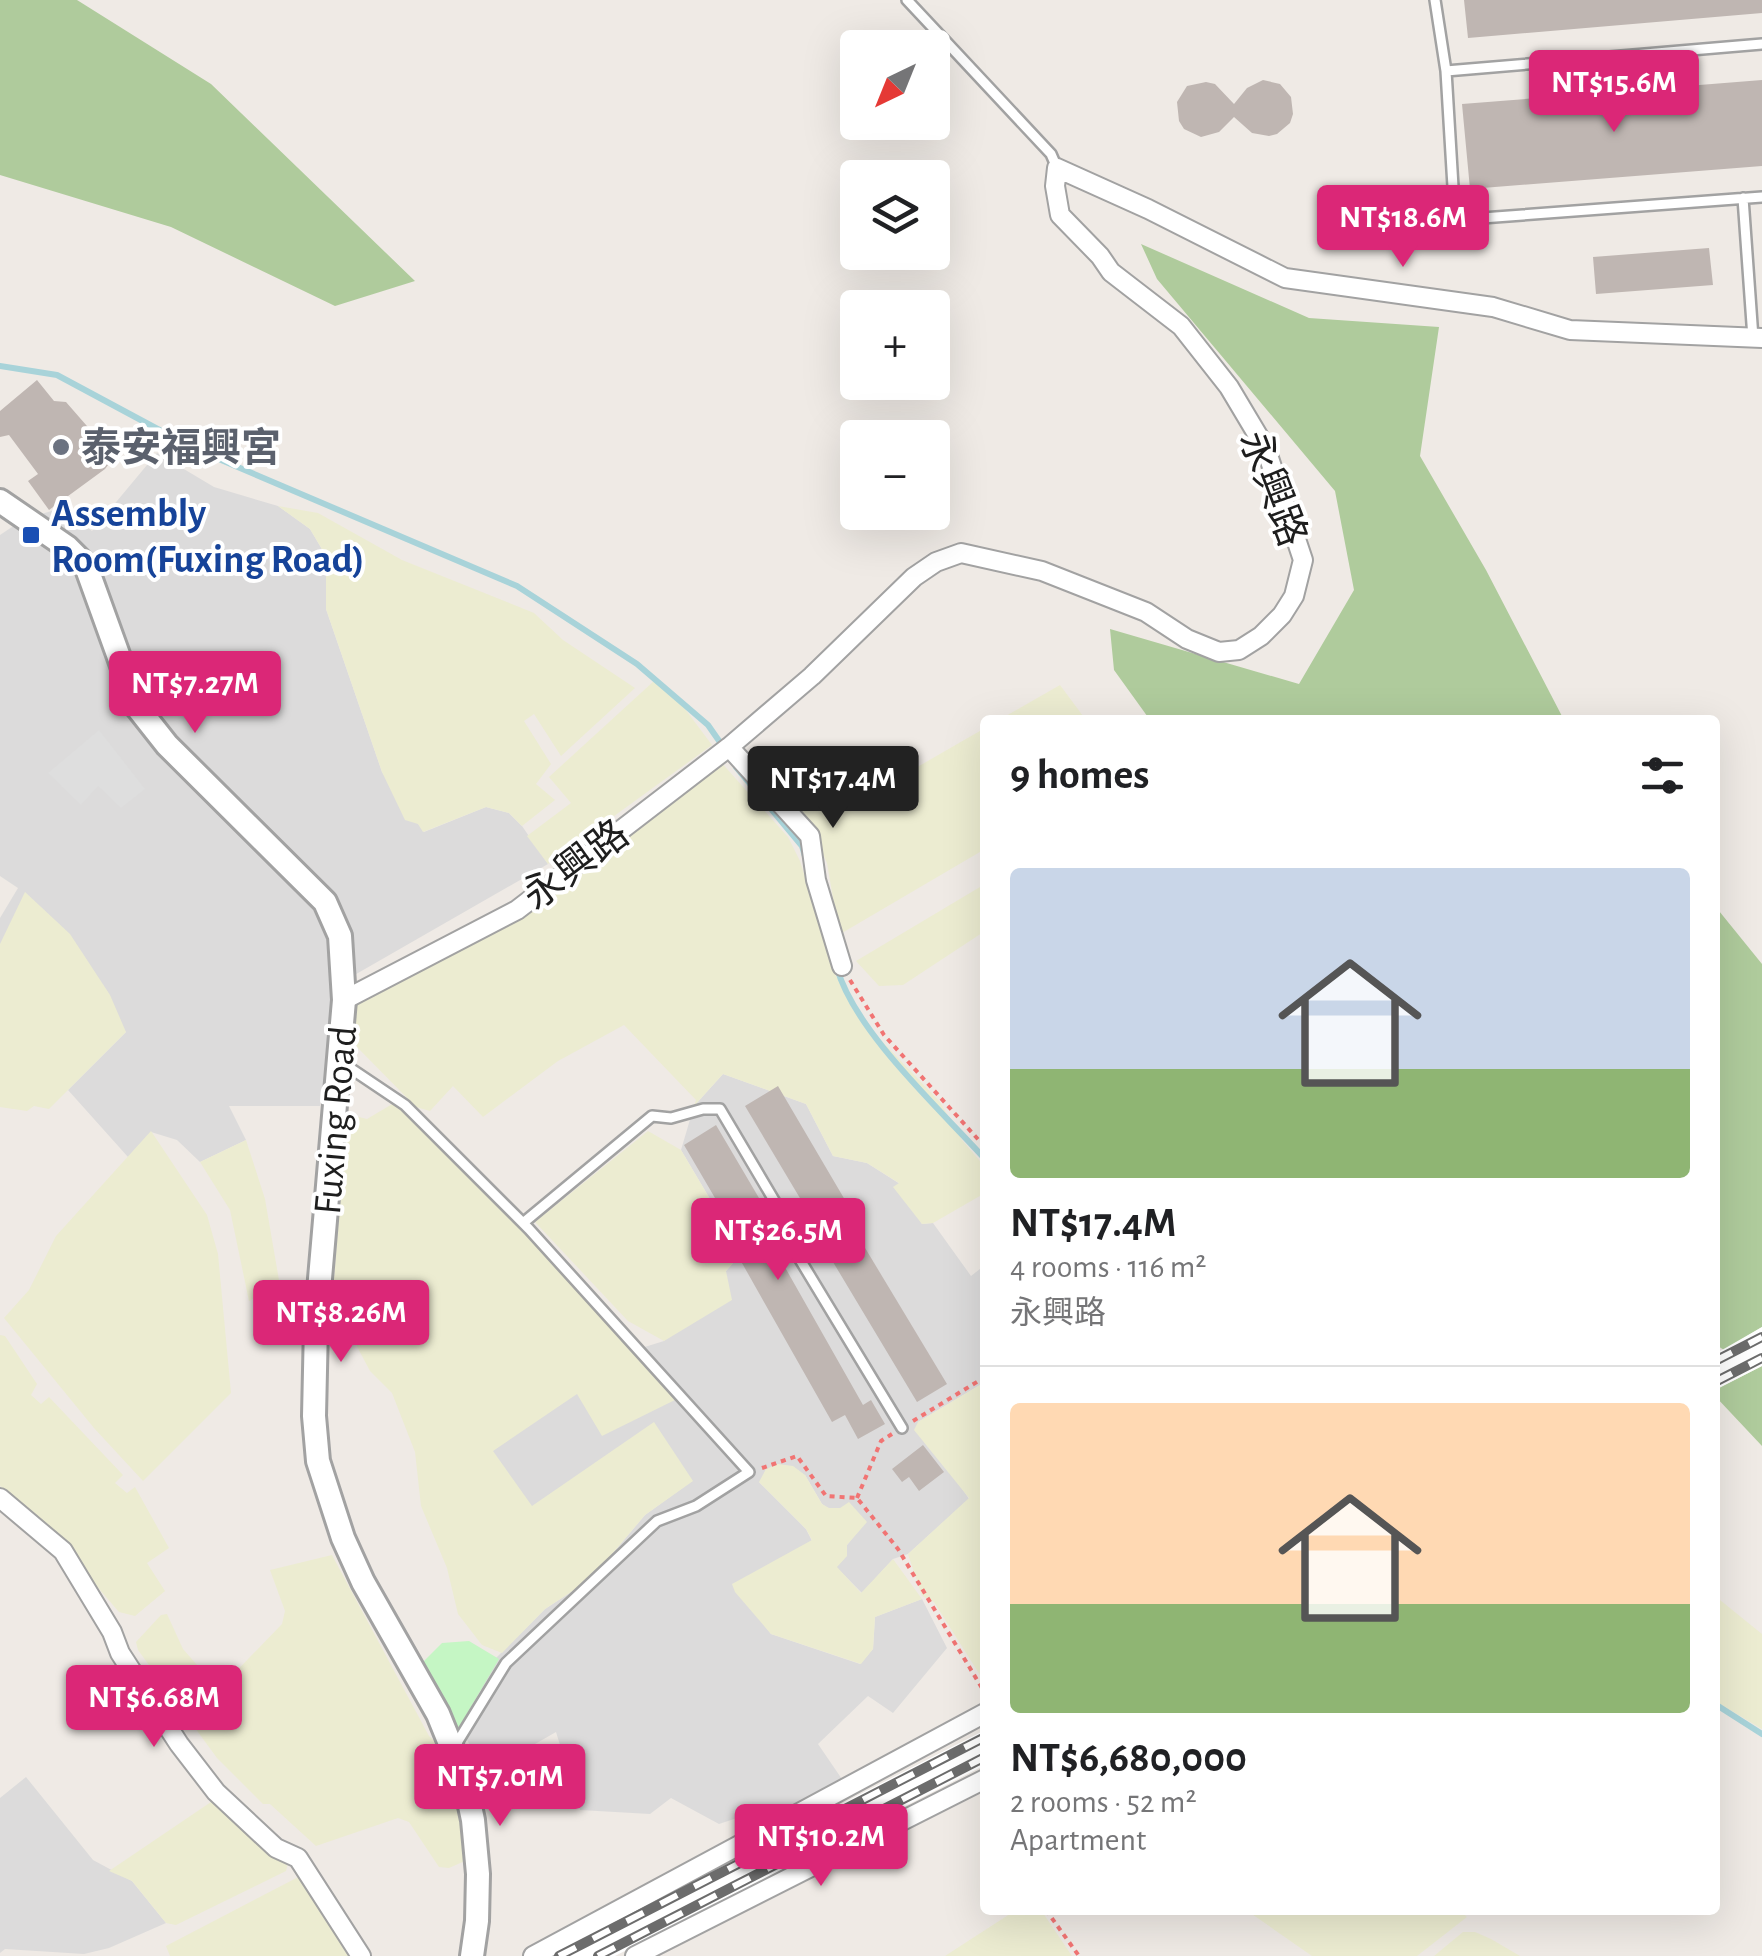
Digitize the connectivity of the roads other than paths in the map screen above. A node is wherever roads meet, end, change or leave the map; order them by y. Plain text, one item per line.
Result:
1 (908, 0) edge
2 (1435, 0) edge
3 (1762, 44) edge
4 (1446, 71) junction
5 (1057, 168) junction
6 (1762, 196) edge
7 (1744, 198) junction
8 (1758, 338) edge
9 (0, 501) edge
10 (729, 747) junction
11 (842, 966) road end
12 (344, 1000) junction
13 (339, 1060) junction
14 (523, 1223) junction
15 (902, 1428) dead end
16 (0, 1498) edge
17 (980, 1717) edge
18 (453, 1750) junction
19 (980, 1782) edge
20 (361, 1956) edge
21 (472, 1956) edge
22 (533, 1956) edge
23 (635, 1956) edge

1 - 5 lane
2 - 4 lane
3 - 4 lane
4 - 7 lane
5 - 8 street
5 - 10 street, 永興路
6 - 7 lane
7 - 8 lane
9 - 12 street, Fuxing Road
10 - 11 street
10 - 12 street, 永興路
12 - 13 street, Fuxing Road
13 - 14 lane
13 - 18 street, Fuxing Road
14 - 15 lane
14 - 18 lane
16 - 20 street
17 - 22 street
18 - 21 street, Fuxing Road
19 - 23 street

